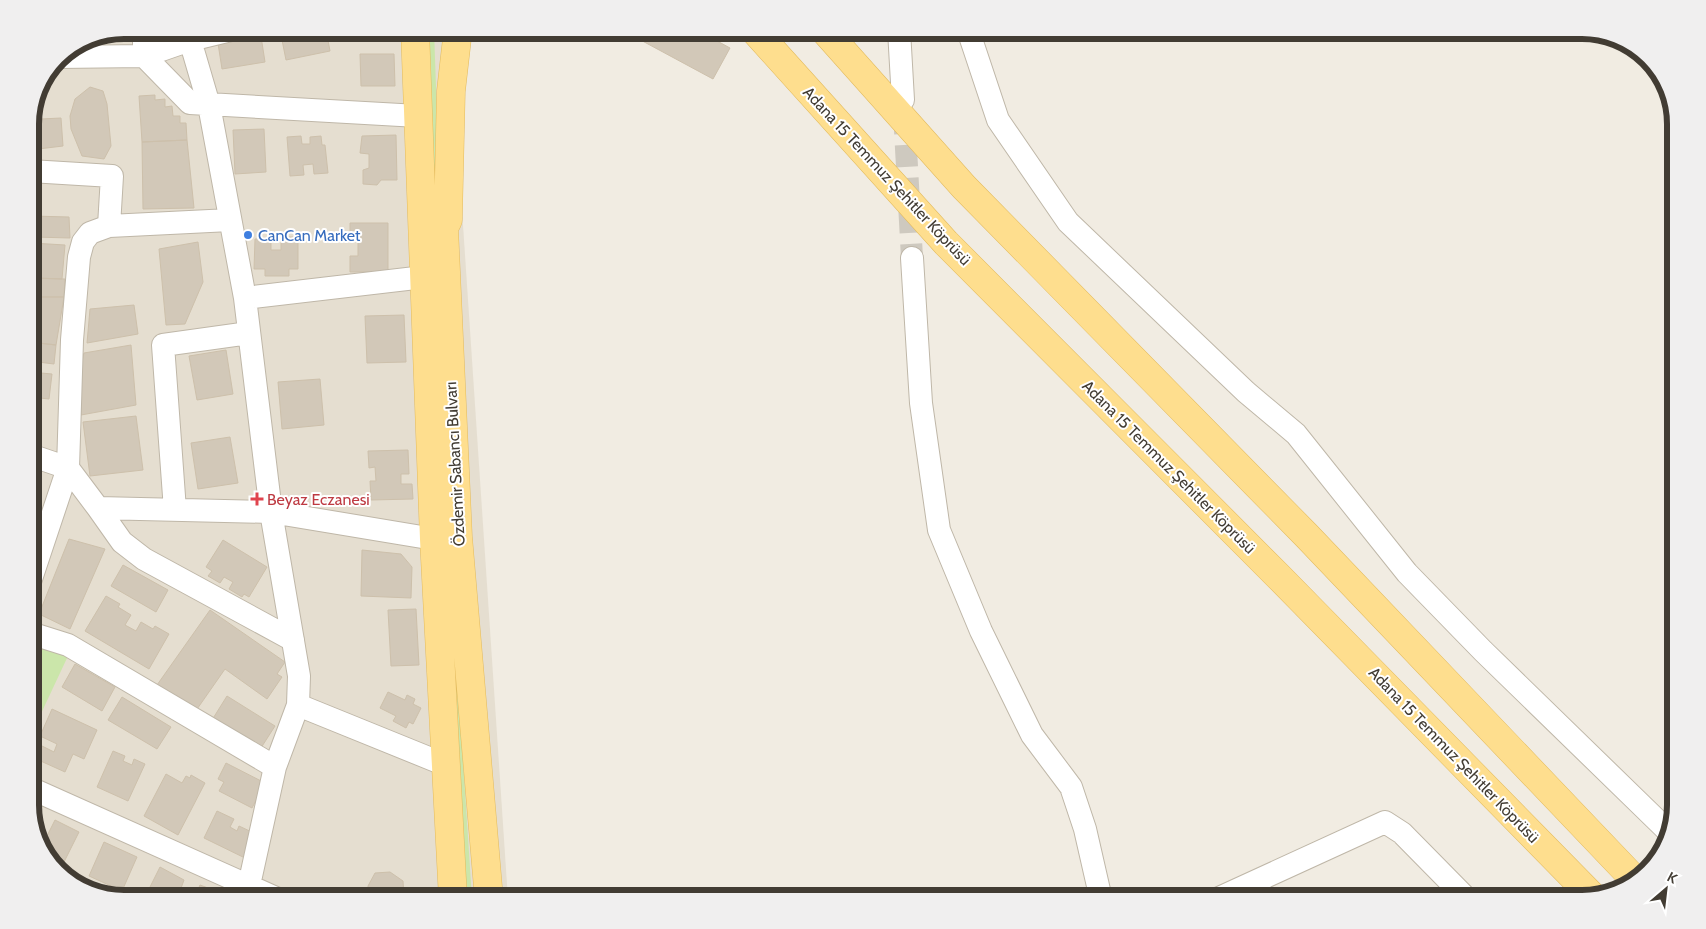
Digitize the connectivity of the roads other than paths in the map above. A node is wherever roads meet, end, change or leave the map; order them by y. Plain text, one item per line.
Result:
1 (144, 39) edge
2 (194, 39) edge
3 (415, 39) edge
4 (457, 39) edge
5 (762, 39) edge
6 (832, 39) edge
7 (900, 39) edge
8 (971, 39) edge
9 (190, 40) junction
10 (144, 56) junction
11 (72, 57) edge
12 (903, 100) tunnel mouth
13 (209, 105) junction
14 (418, 116) junction
15 (39, 172) edge
16 (230, 220) junction
17 (109, 226) junction
18 (912, 258) tunnel mouth
19 (424, 277) junction
20 (244, 298) junction
21 (249, 333) junction
22 (39, 458) edge
23 (68, 468) junction
24 (98, 508) junction
25 (175, 510) junction
26 (271, 512) junction
27 (434, 539) junction
28 (39, 540) edge
29 (39, 636) edge
30 (293, 640) junction
31 (298, 705) junction
32 (446, 765) junction
33 (274, 767) junction
34 (39, 792) edge
35 (1664, 827) edge
36 (1630, 875) edge
37 (244, 890) edge
38 (248, 890) edge
39 (453, 890) edge
40 (488, 890) edge
41 (1098, 890) edge
42 (1237, 890) edge
43 (1458, 890) edge
44 (1586, 890) edge

1 - 10 street
2 - 9 street
3 - 14 main road, Özdemir Sabancı Bulvarı
4 - 40 main road, Özdemir Sabancı Bulvarı
5 - 44 main road, Adana 15 Temmuz Şehitler Köprüsü
6 - 36 main road
7 - 12 street
8 - 35 street
9 - 10 street
9 - 13 street
10 - 11 street
10 - 13 street
13 - 14 street
13 - 16 street
14 - 19 main road, Özdemir Sabancı Bulvarı
15 - 17 street
16 - 17 street
16 - 20 street
17 - 23 street
18 - 41 street
19 - 20 street
19 - 27 main road, Özdemir Sabancı Bulvarı
20 - 21 street
21 - 25 street
21 - 26 street
22 - 23 street
23 - 24 street
23 - 28 street
24 - 25 street
24 - 30 street
25 - 26 street
26 - 27 street
26 - 30 street
27 - 32 main road, Özdemir Sabancı Bulvarı
29 - 33 street
30 - 31 street
31 - 32 street
31 - 33 street
32 - 39 main road, Özdemir Sabancı Bulvarı
33 - 38 street
34 - 37 street
42 - 43 street

